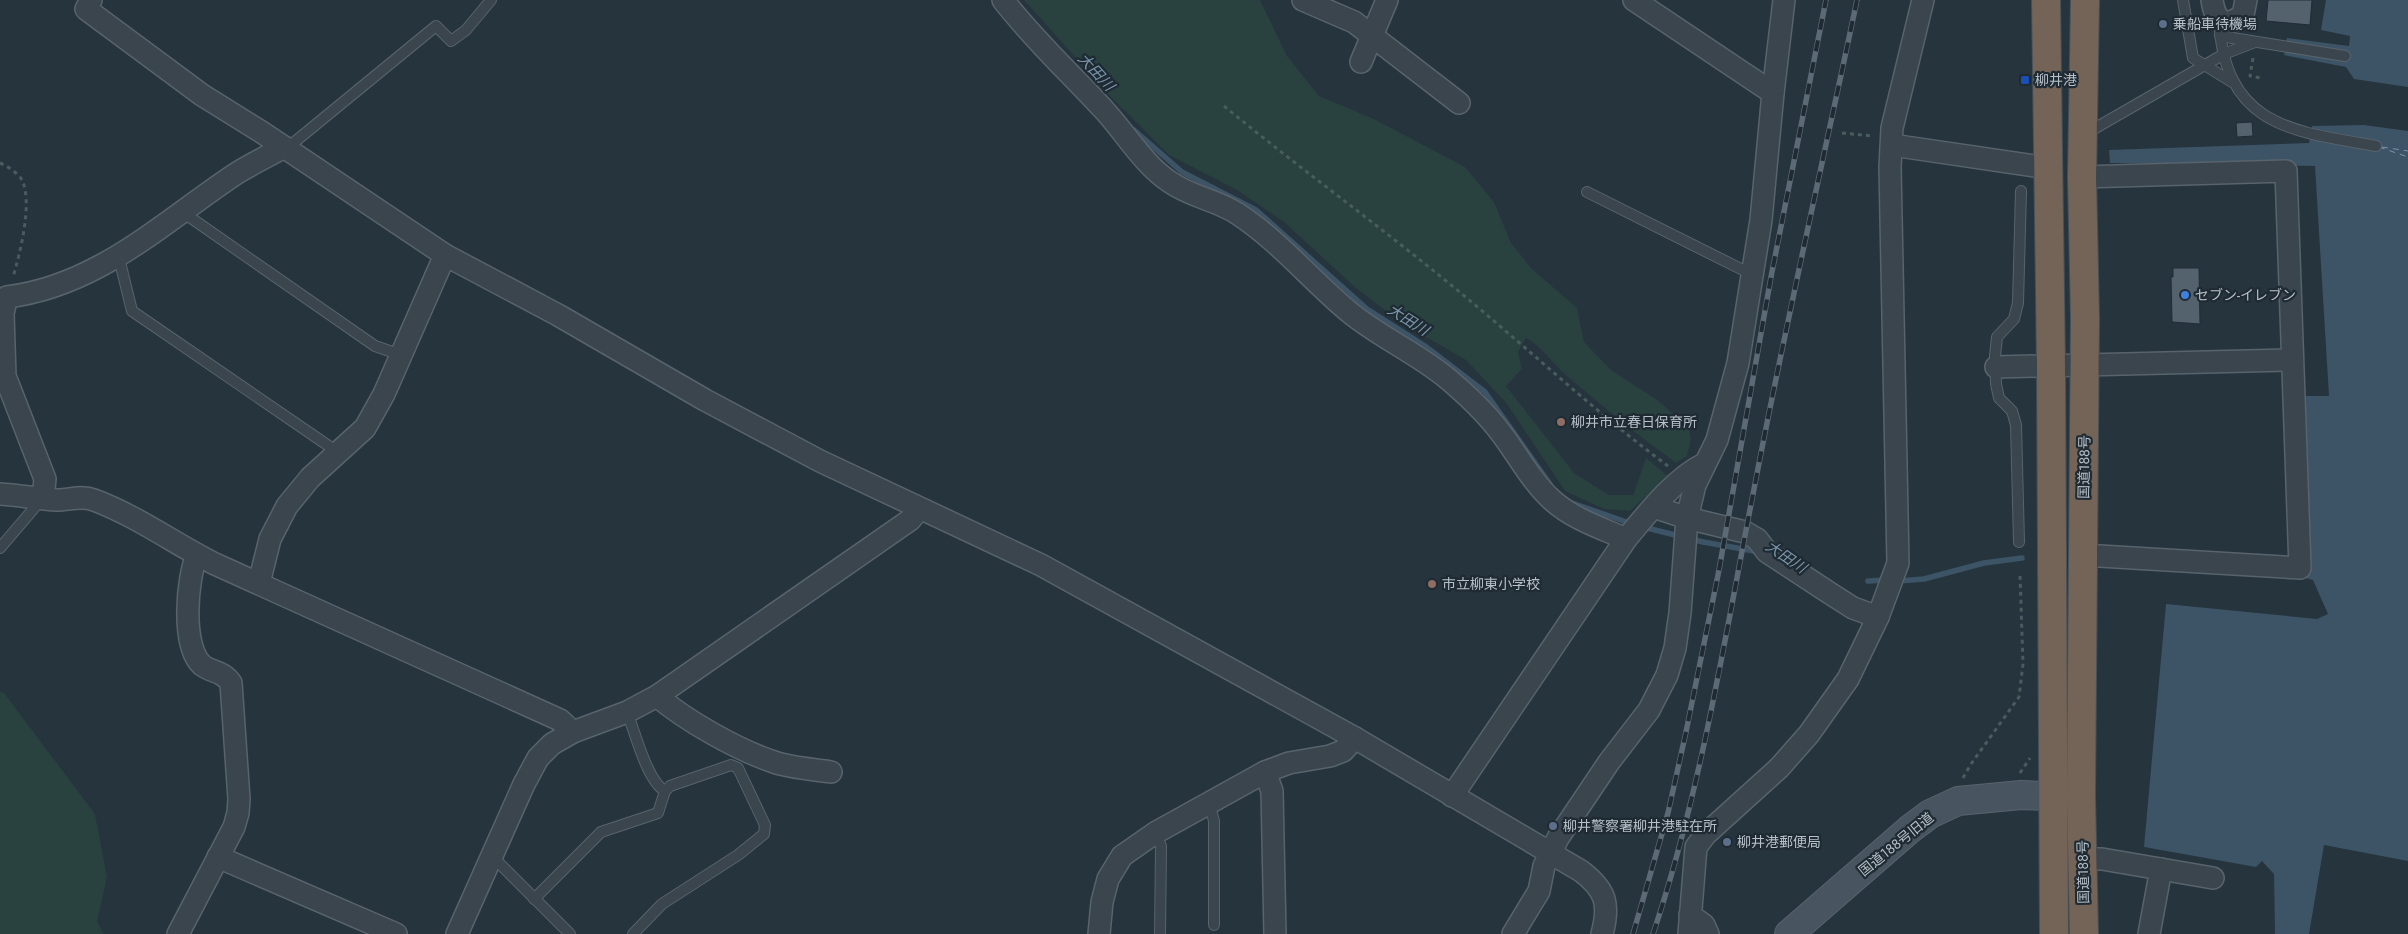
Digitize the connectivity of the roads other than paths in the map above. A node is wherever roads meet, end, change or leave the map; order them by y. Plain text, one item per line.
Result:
1 (491, 0) edge
2 (1003, 0) edge
3 (1303, 0) edge
4 (1387, 0) edge
5 (1634, 0) edge
6 (1784, 0) edge
7 (1923, 0) edge
8 (2046, 0) edge
9 (2085, 0) edge
10 (2183, 0) edge
11 (2246, 0) edge
12 (82, 3) edge
13 (2217, 18) edge
14 (1373, 35) junction
15 (2255, 42) junction
16 (2224, 54) junction
17 (2345, 56) dead end
18 (1361, 62) dead end
19 (2205, 67) junction
20 (2232, 82) junction
21 (1773, 93) junction
22 (1459, 103) dead end
23 (2082, 137) junction
24 (1892, 145) junction
25 (2376, 146) dead end
26 (285, 148) junction
27 (2048, 168) junction
28 (2082, 177) junction
29 (2021, 191) dead end
30 (1587, 192) dead end
31 (186, 210) junction
32 (446, 255) junction
33 (119, 258) junction
34 (1753, 276) junction
35 (401, 355) junction
36 (2292, 360) junction
37 (2051, 366) junction
38 (2085, 366) junction
39 (1996, 367) junction
40 (340, 453) junction
41 (1705, 464) junction
42 (0, 494) edge
43 (43, 498) junction
44 (919, 509) junction
45 (1688, 518) junction
46 (1638, 524) junction
47 (2019, 542) dead end
48 (0, 548) edge
49 (197, 554) junction
50 (2083, 555) junction
51 (259, 583) junction
52 (1878, 617) junction
53 (658, 696) junction
54 (627, 712) junction
55 (573, 732) junction
56 (1355, 738) junction
57 (831, 772) dead end
58 (1265, 772) junction
59 (665, 791) junction
60 (1452, 796) junction
61 (2052, 796) junction
62 (2082, 797) junction
63 (1209, 803) junction
64 (1155, 833) junction
65 (1550, 855) junction
66 (218, 857) junction
67 (491, 858) junction
68 (2082, 858) junction
69 (2161, 869) junction
70 (2213, 878) dead end
71 (534, 899) junction
72 (1689, 924) edge
73 (1214, 925) dead end
74 (1801, 930) edge
75 (178, 934) edge
76 (396, 934) edge
77 (457, 934) edge
78 (570, 934) edge
79 (632, 934) edge
80 (1100, 934) edge
81 (1160, 934) edge
82 (1275, 934) edge
83 (1513, 934) edge
84 (1602, 934) edge
85 (1708, 934) edge
86 (2054, 934) edge
87 (2084, 934) edge
88 (2149, 934) edge

1 - 26 lane
2 - 46 street
3 - 14 street
4 - 14 street
5 - 21 street
6 - 21 street
7 - 24 street
8 - 27 highway
9 - 23 highway, 国道188号
10 - 19 lane
11 - 13 street
12 - 26 street
13 - 15 lane
13 - 16 lane
14 - 18 street
14 - 22 street
15 - 16 lane
15 - 17 lane
16 - 19 lane
16 - 20 lane
19 - 20 lane
19 - 23 lane
20 - 25 lane
21 - 34 street
23 - 28 highway, 国道188号
24 - 27 street
24 - 52 street
26 - 31 street
26 - 32 street
27 - 37 highway
28 - 36 street
28 - 38 highway, 国道188号
29 - 39 lane
30 - 34 lane
31 - 33 street
31 - 35 lane
32 - 35 street
32 - 44 street
33 - 40 lane
33 - 43 street
34 - 41 street
35 - 40 street
36 - 38 street
36 - 50 street
37 - 38 street
37 - 39 street
37 - 61 highway
38 - 50 highway, 国道188号
39 - 47 lane
40 - 51 street
41 - 45 street
41 - 46 street
42 - 43 street
43 - 48 lane
43 - 49 street
44 - 53 street
44 - 56 street
45 - 46 street
45 - 52 street
45 - 65 street
46 - 60 street
49 - 51 street
49 - 66 street
50 - 62 highway, 国道188号
51 - 55 street
52 - 72 street
53 - 54 street
53 - 57 street
54 - 55 street
54 - 59 lane
55 - 67 street
56 - 58 street
56 - 60 street
58 - 63 street
58 - 82 street
59 - 71 lane
59 - 79 lane
60 - 65 street
61 - 62 street, 国道188号旧道
61 - 74 street, 国道188号旧道
61 - 86 highway
62 - 68 highway, 国道188号
63 - 64 street
63 - 73 lane
64 - 80 street
64 - 81 lane
65 - 83 street
65 - 84 street
66 - 75 street
66 - 76 street
67 - 71 lane
67 - 77 street
68 - 69 street
68 - 87 highway, 国道188号
69 - 70 street
69 - 88 street
71 - 78 lane
72 - 85 street

